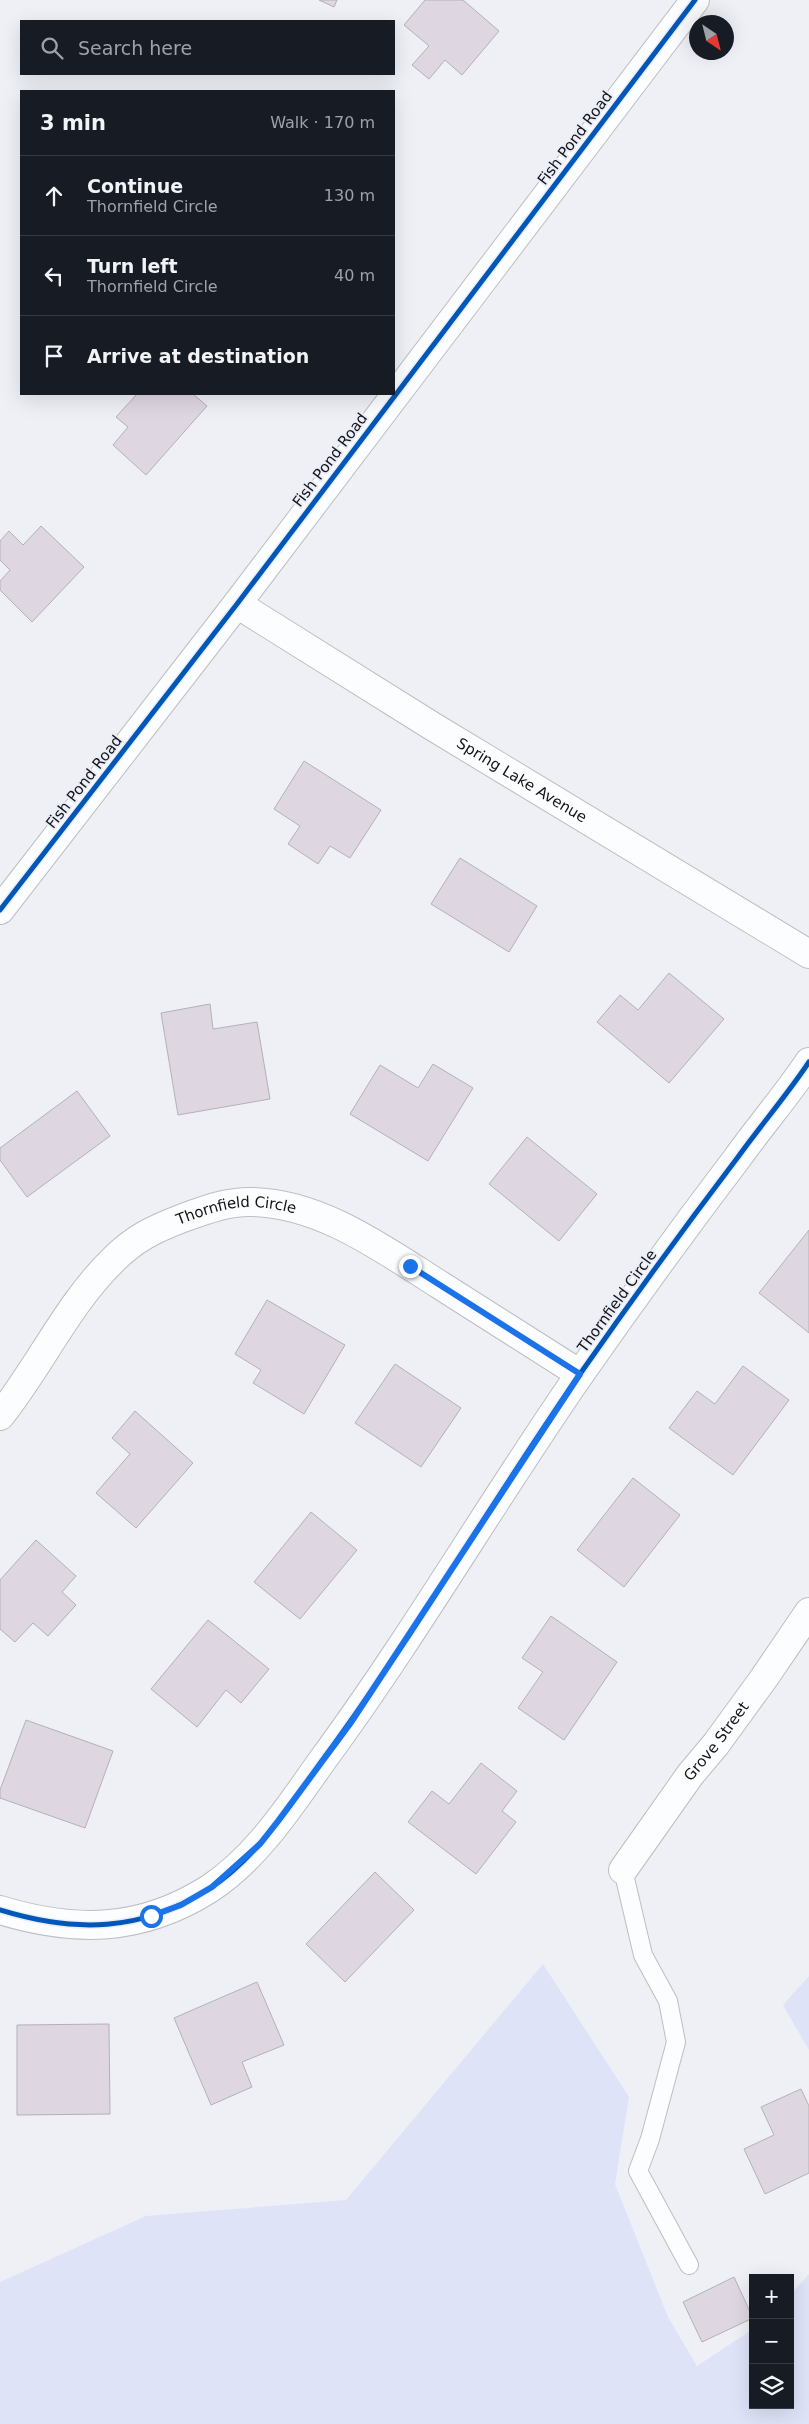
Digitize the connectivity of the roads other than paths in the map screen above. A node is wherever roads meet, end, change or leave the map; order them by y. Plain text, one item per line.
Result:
1 (696, 0) edge
2 (237, 604) junction
3 (0, 910) edge
4 (809, 954) edge
5 (809, 1062) edge
6 (580, 1374) junction
7 (0, 1416) edge
8 (809, 1612) edge
9 (623, 1870) joint
10 (0, 1910) edge
11 (689, 2265) dead end

1 - 2 street, Fish Pond Road
2 - 3 street, Fish Pond Road
2 - 4 street, Spring Lake Avenue
5 - 6 street, Thornfield Circle
6 - 7 street, Thornfield Circle
6 - 10 street, Thornfield Circle
8 - 9 street, Grove Street
9 - 11 lane

